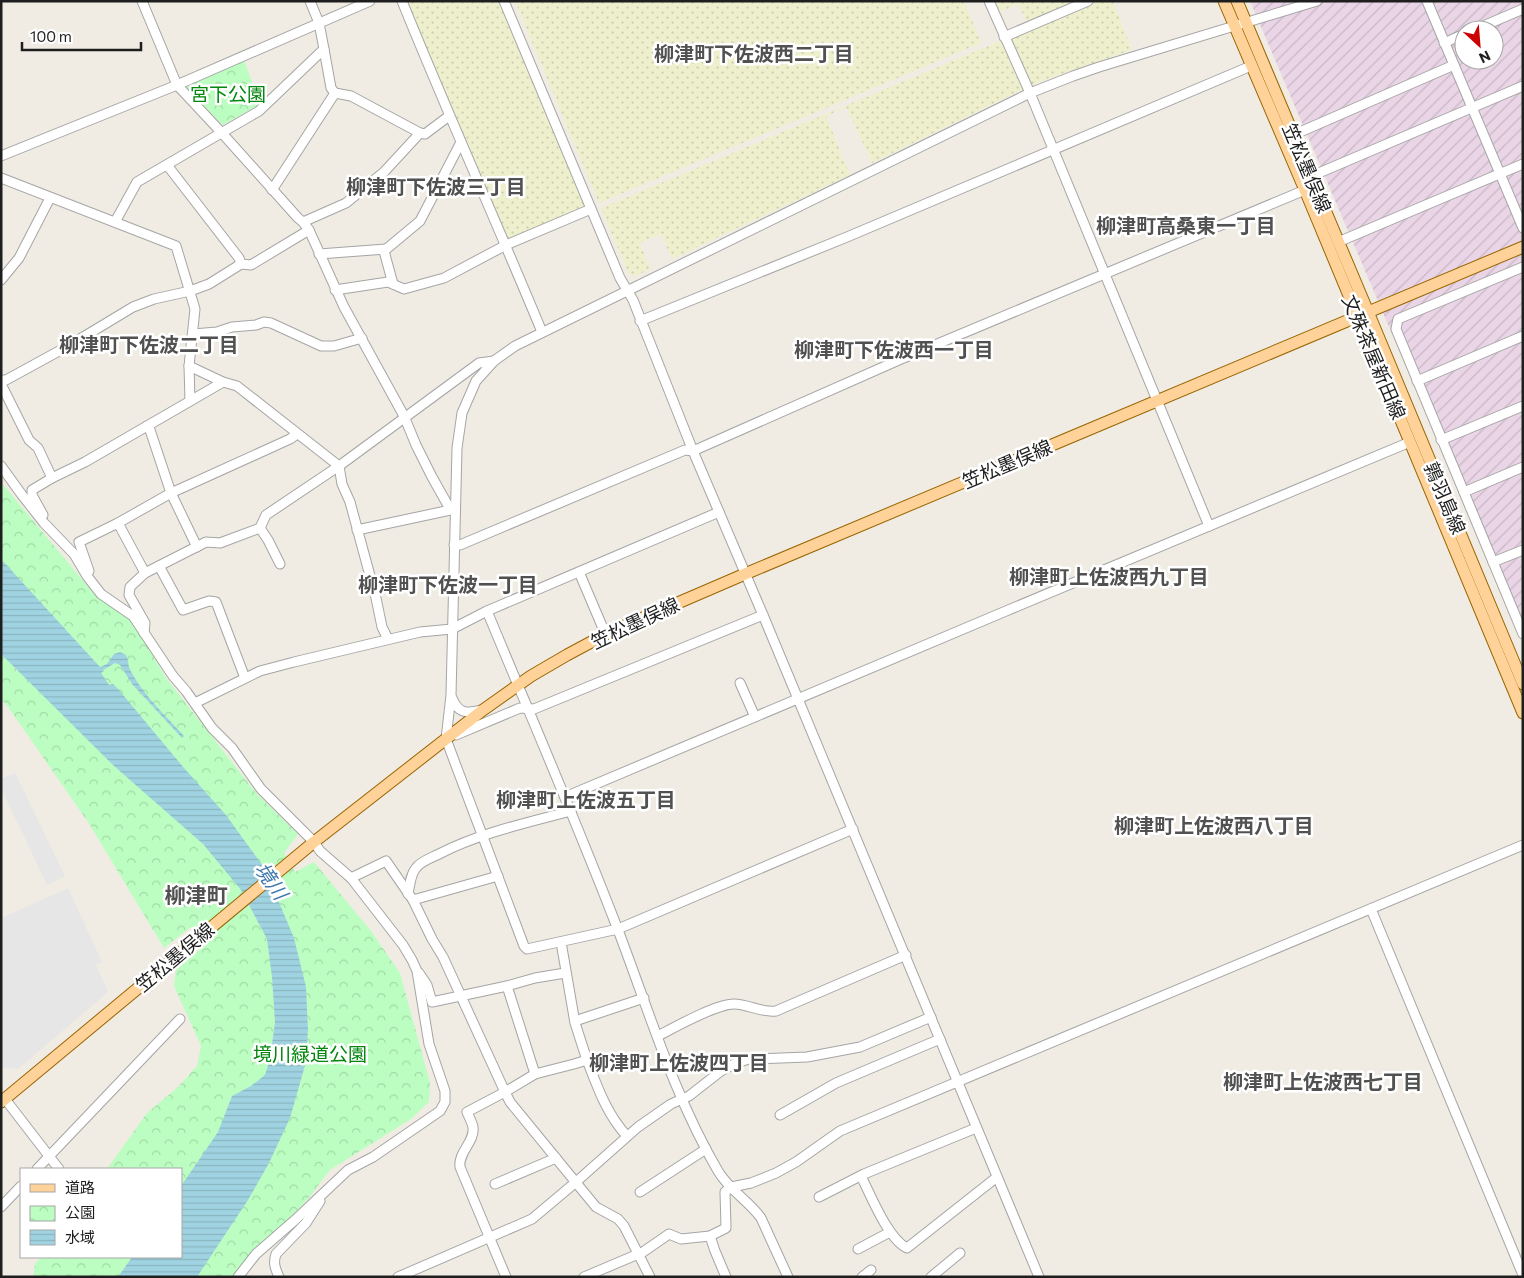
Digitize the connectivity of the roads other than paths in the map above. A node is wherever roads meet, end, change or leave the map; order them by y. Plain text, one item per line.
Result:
1 (142, 1) edge
2 (310, 1) edge
3 (370, 1) edge
4 (402, 1) edge
5 (504, 1) edge
6 (989, 1) edge
7 (1088, 1) edge
8 (1224, 1) edge
9 (1236, 1) edge
10 (1317, 1) edge
11 (1427, 1) edge
12 (1523, 9) edge
13 (1497, 20) edge
14 (319, 23) junction
15 (1240, 25) junction
16 (1004, 37) junction
17 (1454, 38) edge
18 (1444, 42) junction
19 (324, 49) junction
20 (1454, 65) joint
21 (1251, 66) junction
22 (1456, 70) edge
23 (177, 85) junction
24 (1523, 86) edge
25 (335, 92) junction
26 (1030, 93) junction
27 (1472, 108) junction
28 (449, 116) junction
29 (221, 132) junction
30 (420, 133) junction
31 (1293, 135) junction
32 (460, 142) junction
33 (1053, 149) junction
34 (1, 156) edge
35 (1523, 164) edge
36 (167, 165) junction
37 (1500, 173) junction
38 (1314, 175) dead end
39 (1, 178) edge
40 (272, 190) junction
41 (1305, 190) junction
42 (50, 198) junction
43 (591, 209) junction
44 (115, 222) junction
45 (303, 222) junction
46 (1523, 228) edge
47 (309, 230) junction
48 (1338, 242) junction
49 (506, 245) junction
50 (1523, 247) edge
51 (386, 249) junction
52 (319, 254) junction
53 (241, 264) junction
54 (1523, 267) edge
55 (1104, 275) junction
56 (1, 280) edge
57 (393, 284) junction
58 (336, 290) junction
59 (627, 290) junction
60 (190, 291) junction
61 (1368, 312) junction
62 (1357, 317) junction
63 (640, 321) junction
64 (542, 332) junction
65 (193, 334) junction
66 (1523, 336) edge
67 (362, 338) junction
68 (494, 360) junction
69 (189, 366) junction
70 (1, 381) edge
71 (1417, 381) junction
72 (223, 382) junction
73 (190, 401) junction
74 (1157, 401) junction
75 (1523, 406) edge
76 (404, 416) junction
77 (148, 426) junction
78 (297, 434) junction
79 (1441, 440) junction
80 (1410, 442) junction
81 (693, 452) junction
82 (1, 466) edge
83 (339, 466) junction
84 (1523, 467) edge
85 (52, 478) junction
86 (1464, 492) junction
87 (171, 493) junction
88 (452, 509) junction
89 (719, 512) junction
90 (44, 523) junction
91 (118, 524) junction
92 (1209, 526) junction
93 (260, 528) junction
94 (357, 530) junction
95 (454, 546) junction
96 (197, 547) junction
97 (1523, 550) edge
98 (1493, 562) junction
99 (280, 564) dead end
100 (159, 566) junction
101 (579, 572) junction
102 (145, 573) junction
103 (745, 574) junction
104 (87, 576) junction
105 (488, 611) junction
106 (764, 615) junction
107 (452, 629) junction
108 (144, 633) junction
109 (608, 633) junction
110 (1523, 634) edge
111 (388, 639) junction
112 (245, 678) junction
113 (740, 683) dead end
114 (1523, 684) edge
115 (518, 685) junction
116 (451, 695) junction
117 (798, 699) junction
118 (195, 703) junction
119 (528, 709) junction
120 (483, 710) junction
121 (1523, 713) edge
122 (754, 717) junction
123 (446, 739) junction
124 (566, 797) junction
125 (571, 811) junction
126 (853, 829) junction
127 (482, 835) junction
128 (314, 842) junction
129 (1523, 845) edge
130 (498, 876) junction
131 (351, 878) junction
132 (410, 897) junction
133 (1370, 909) junction
134 (618, 929) junction
135 (561, 942) junction
136 (906, 956) junction
137 (417, 971) junction
138 (565, 973) junction
139 (506, 986) junction
140 (462, 997) junction
141 (644, 998) junction
142 (931, 1018) junction
143 (180, 1019) dead end
144 (575, 1021) junction
145 (658, 1036) junction
146 (940, 1039) junction
147 (587, 1060) junction
148 (535, 1074) junction
149 (957, 1082) junction
150 (504, 1092) junction
151 (682, 1099) junction
152 (3, 1101) edge
153 (780, 1115) dead end
154 (976, 1128) junction
155 (627, 1136) junction
156 (706, 1149) junction
157 (49, 1157) junction
158 (556, 1158) junction
159 (38, 1168) edge
160 (58, 1168) edge
161 (861, 1176) junction
162 (997, 1177) junction
163 (576, 1182) junction
164 (495, 1184) dead end
165 (20, 1187) edge
166 (730, 1187) junction
167 (640, 1192) dead end
168 (321, 1196) junction
169 (819, 1197) dead end
170 (1, 1207) edge
171 (890, 1232) junction
172 (710, 1236) junction
173 (490, 1238) junction
174 (858, 1250) dead end
175 (960, 1253) dead end
176 (638, 1254) junction
177 (871, 1270) dead end
178 (1523, 1275) edge
179 (238, 1277) edge
180 (279, 1277) edge
181 (398, 1277) edge
182 (506, 1277) edge
183 (584, 1277) edge
184 (650, 1277) edge
185 (726, 1277) edge
186 (788, 1277) edge
187 (862, 1277) edge
188 (932, 1277) edge
189 (1039, 1277) edge

1 - 23 street
2 - 14 street
3 - 14 street
4 - 28 street
5 - 43 street
6 - 16 street
7 - 16 street
8 - 15 main road, 文殊茶屋新田線
9 - 15 main road
10 - 15 street
11 - 18 street
12 - 13 street
14 - 19 street
14 - 23 street
15 - 21 main road, 文殊茶屋新田線
15 - 26 street
15 - 31 main road, 笠松墨俣線
16 - 26 street
17 - 18 street
18 - 20 street
19 - 25 street
19 - 29 street
20 - 31 street
21 - 33 street
21 - 41 main road, 文殊茶屋新田線
22 - 27 street
23 - 29 street
23 - 34 street
24 - 27 street
25 - 30 street
25 - 40 street
26 - 33 street
26 - 59 street
27 - 37 street
27 - 38 street
28 - 30 street
28 - 32 street
29 - 36 street
29 - 40 street
30 - 45 street
31 - 48 main road, 笠松墨俣線
32 - 49 street
32 - 51 street
33 - 55 street
33 - 63 street
35 - 37 street
36 - 44 street
36 - 53 street
37 - 46 street
37 - 48 street
39 - 42 street
40 - 45 street
41 - 55 street
41 - 62 main road, 文殊茶屋新田線
42 - 44 street
42 - 56 street
43 - 49 street
43 - 59 street
44 - 60 street
45 - 47 street
47 - 52 street
47 - 53 street
48 - 61 main road, 笠松墨俣線
49 - 57 street
49 - 64 street
50 - 61 main road, 笠松墨俣線
51 - 52 street
51 - 57 street
52 - 58 street
53 - 60 street
54 - 71 street
55 - 74 street
55 - 81 street
57 - 58 street
58 - 67 street
59 - 63 street
59 - 64 street
60 - 65 street
60 - 70 street
61 - 62 main road, 笠松墨俣線
61 - 114 main road, 鶉羽島線
62 - 74 main road, 笠松墨俣線
62 - 80 main road, 文殊茶屋新田線
63 - 81 street
64 - 68 street
65 - 67 street
65 - 69 street
66 - 71 street
67 - 76 street
68 - 76 street
68 - 88 street
69 - 72 street
69 - 73 street
70 - 85 street
71 - 79 street
72 - 73 street
72 - 78 street
73 - 77 street
74 - 92 street
74 - 103 main road, 笠松墨俣線
75 - 79 street
76 - 83 street
76 - 88 street
77 - 85 street
77 - 87 street
78 - 83 street
78 - 87 street
79 - 86 street
80 - 92 street
80 - 121 main road, 文殊茶屋新田線
81 - 89 street
81 - 95 street
82 - 90 street
83 - 93 street
83 - 94 street
84 - 86 street
85 - 90 street
86 - 98 street
87 - 91 street
87 - 96 street
88 - 94 street
88 - 95 street
89 - 101 street
89 - 103 street
90 - 104 street
91 - 102 street
91 - 104 street
92 - 117 street
93 - 96 street
93 - 99 street
94 - 111 street
95 - 107 street
96 - 100 street
97 - 98 street
98 - 110 street
100 - 102 street
100 - 112 street
101 - 105 street
101 - 109 street
102 - 108 street
103 - 106 street
103 - 109 main road, 笠松墨俣線
104 - 108 street
105 - 107 street
105 - 115 street
106 - 117 street
106 - 119 street
107 - 111 street
107 - 116 street
108 - 118 street
109 - 115 main road, 笠松墨俣線
111 - 112 street
112 - 118 street
113 - 122 street
115 - 119 street
115 - 120 main road, 笠松墨俣線
116 - 120 street
116 - 123 street
117 - 122 street
117 - 126 street
118 - 128 street
119 - 123 street
119 - 124 street
120 - 123 main road, 笠松墨俣線
122 - 124 street
123 - 127 street
123 - 128 main road, 笠松墨俣線
124 - 125 street
125 - 127 street
125 - 134 street
126 - 134 street
126 - 136 street
127 - 130 street
127 - 132 street
128 - 131 street
128 - 152 main road, 笠松墨俣線
129 - 133 street
130 - 132 street
130 - 135 street
131 - 132 street
131 - 137 street
132 - 140 street
133 - 149 street
133 - 178 street
134 - 135 street
134 - 141 street
135 - 138 street
136 - 142 street
136 - 145 street
137 - 140 street
137 - 168 street
138 - 139 street
138 - 144 street
139 - 140 street
139 - 148 street
140 - 150 street
141 - 144 street
141 - 145 street
142 - 146 street
142 - 151 street
143 - 157 street
144 - 147 street
145 - 151 street
146 - 149 street
146 - 153 street
147 - 148 street
147 - 155 street
148 - 150 street
149 - 154 street
149 - 166 street
150 - 158 street
150 - 173 street
151 - 155 street
151 - 156 street
152 - 157 street
154 - 161 street
154 - 162 street
155 - 163 street
156 - 166 street
156 - 167 street
157 - 159 street
157 - 160 street
158 - 163 street
158 - 164 street
161 - 169 street
161 - 171 street
162 - 171 street
162 - 189 street
163 - 173 street
163 - 176 street
165 - 170 street
166 - 172 street
166 - 186 street
168 - 179 street
168 - 180 street
171 - 174 street
172 - 176 street
172 - 185 street
173 - 181 street
173 - 182 street
175 - 188 street
176 - 183 street
176 - 184 street
177 - 187 street

